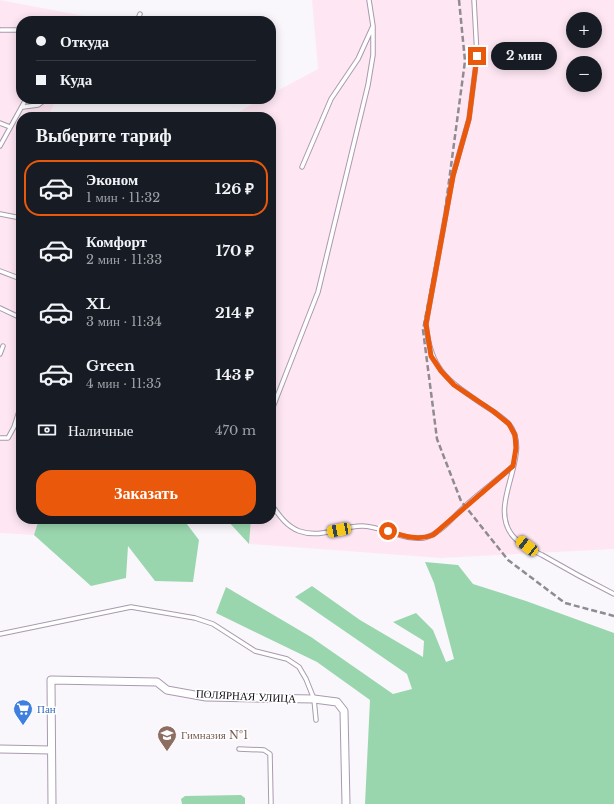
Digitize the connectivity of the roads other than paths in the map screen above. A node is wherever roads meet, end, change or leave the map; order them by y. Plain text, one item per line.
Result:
1 (369, 0) edge
2 (474, 0) edge
3 (373, 26) junction
4 (1, 30) dead end
5 (16, 30) edge
6 (24, 104) edge
7 (39, 104) edge
8 (23, 108) junction
9 (20, 112) edge
10 (16, 118) edge
11 (0, 123) edge
12 (10, 127) junction
13 (0, 146) edge
14 (302, 167) dead end
15 (0, 214) edge
16 (16, 217) edge
17 (0, 271) edge
18 (16, 277) edge
19 (0, 308) edge
20 (16, 316) edge
21 (3, 346) dead end
22 (0, 354) edge
23 (276, 399) edge
24 (16, 420) edge
25 (0, 438) edge
26 (513, 466) junction
27 (276, 511) edge
28 (614, 594) edge
29 (0, 634) edge
30 (314, 699) junction
31 (316, 720) dead end
32 (239, 749) dead end
33 (0, 750) edge
34 (51, 750) junction
35 (52, 804) edge
36 (271, 804) edge
37 (346, 804) edge

1 - 3 lane
2 - 26 lane
3 - 14 lane
3 - 23 lane
4 - 5 lane
6 - 8 lane
7 - 8 lane
8 - 9 lane
10 - 12 lane
11 - 12 lane
12 - 13 lane
15 - 16 lane
17 - 18 lane
19 - 20 lane
21 - 22 lane
24 - 25 lane
26 - 27 lane
26 - 28 lane
29 - 30 lane
30 - 31 lane
30 - 34 street, ПОЛЯРНАЯ УЛИЦА
30 - 37 street, ПОЛЯРНАЯ УЛИЦА
32 - 36 lane
33 - 34 street
34 - 35 street, ПОЛЯРНАЯ УЛИЦА

